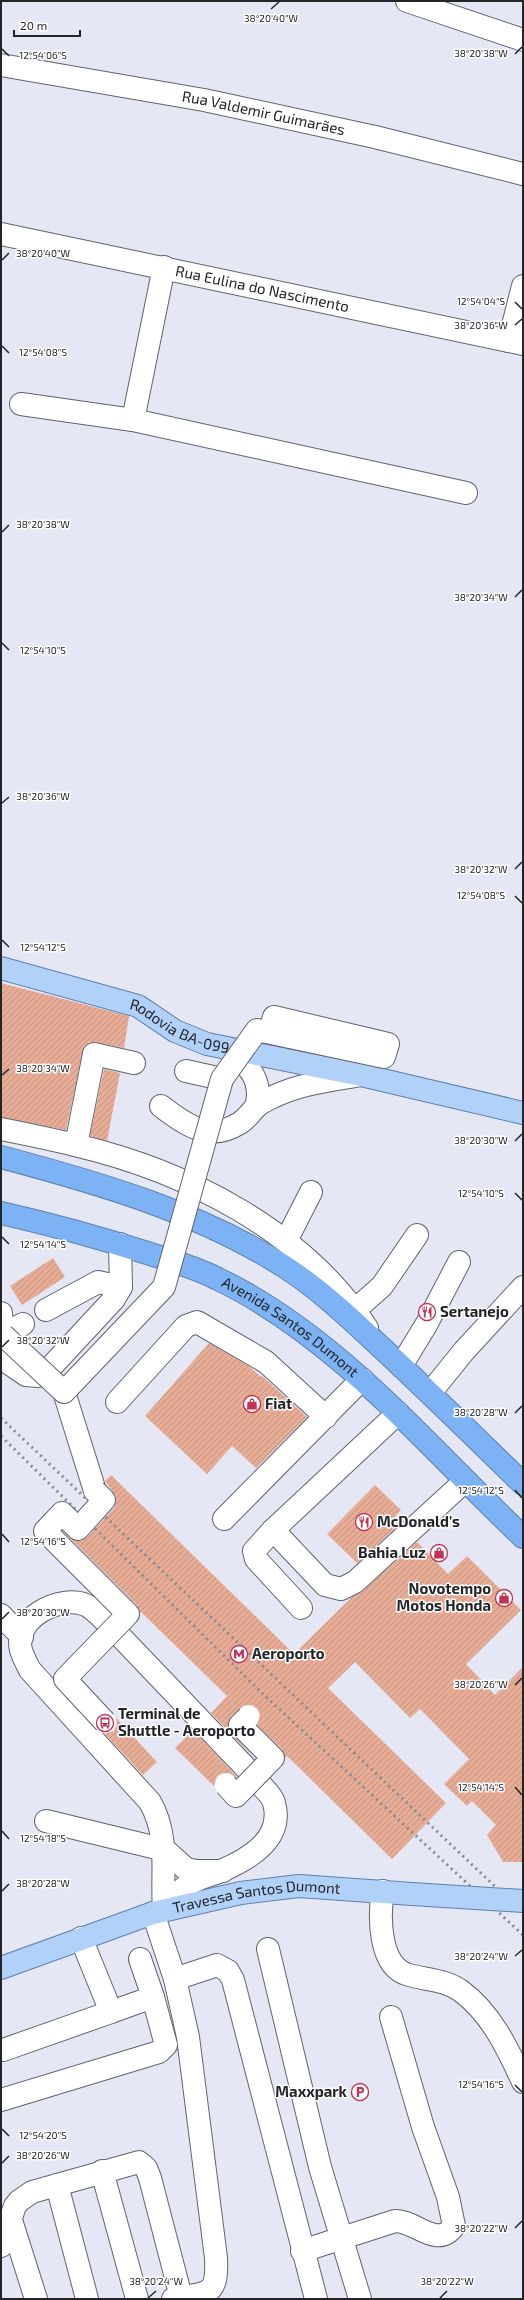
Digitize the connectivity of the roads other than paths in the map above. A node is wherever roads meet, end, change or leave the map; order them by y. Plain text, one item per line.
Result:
1 (407, 1) edge
2 (523, 40) edge
3 (1, 65) edge
4 (523, 174) edge
5 (1, 234) edge
6 (164, 267) junction
7 (523, 286) edge
8 (516, 342) edge
9 (21, 404) dead end
10 (132, 420) junction
11 (466, 493) dead end
12 (1, 968) edge
13 (226, 1048) junction
14 (370, 1049) dead end
15 (134, 1063) dead end
16 (186, 1071) dead end
17 (361, 1075) junction
18 (222, 1079) junction
19 (161, 1106) dead end
20 (256, 1107) junction
21 (523, 1112) edge
22 (1, 1129) edge
23 (76, 1145) junction
24 (1, 1157) edge
25 (311, 1192) dead end
26 (1, 1213) edge
27 (417, 1235) dead end
28 (286, 1241) junction
29 (120, 1244) junction
30 (459, 1262) dead end
31 (121, 1287) junction
32 (523, 1287) edge
33 (46, 1310) dead end
34 (355, 1310) junction
35 (1, 1313) edge
36 (23, 1324) dead end
37 (3, 1335) junction
38 (377, 1344) junction
39 (1, 1358) edge
40 (401, 1366) junction
41 (362, 1379) junction
42 (64, 1392) junction
43 (430, 1393) junction
44 (117, 1402) dead end
45 (398, 1413) junction
46 (326, 1417) junction
47 (465, 1481) junction
48 (523, 1484) edge
49 (224, 1518) dead end
50 (273, 1530) junction
51 (523, 1537) edge
52 (300, 1608) dead end
53 (1, 1615) edge
54 (22, 1636) junction
55 (248, 1717) dead end
56 (105, 1722) dead end
57 (226, 1785) dead end
58 (46, 1821) dead end
59 (165, 1850) junction
60 (223, 1871) junction
61 (383, 1891) junction
62 (523, 1901) edge
63 (163, 1910) junction
64 (81, 1938) junction
65 (268, 1949) dead end
66 (140, 1960) dead end
67 (1, 1968) edge
68 (175, 1979) junction
69 (153, 1997) junction
70 (111, 2012) junction
71 (391, 2017) dead end
72 (3, 2050) dead end
73 (523, 2082) edge
74 (1, 2100) edge
75 (102, 2171) junction
76 (57, 2185) junction
77 (10, 2217) junction
78 (340, 2239) junction
79 (1, 2246) edge
80 (302, 2251) junction
81 (189, 2297) edge
82 (36, 2299) edge
83 (87, 2299) edge
84 (137, 2299) edge
85 (316, 2299) edge
86 (360, 2299) edge

1 - 2 street
3 - 4 street, Rua Valdemir Guimarães
5 - 6 street, Rua Eulina do Nascimento
6 - 8 street, Rua Eulina do Nascimento
6 - 10 street
7 - 8 street
9 - 10 street
10 - 11 street
12 - 13 main road, Rodovia BA-099
13 - 17 main road, Rodovia BA-099
13 - 20 street
14 - 18 street, bridge
15 - 23 street
16 - 18 street
17 - 20 street
17 - 21 main road, Rodovia BA-099
18 - 42 street, bridge
19 - 20 street
22 - 23 street
23 - 28 street
24 - 38 highway
25 - 28 street
26 - 29 highway, Avenida Santos Dumont
27 - 34 street
28 - 34 street
29 - 31 street
29 - 41 highway, Avenida Santos Dumont
30 - 40 street
31 - 33 street
31 - 39 street
32 - 43 street
34 - 38 street
35 - 37 street
36 - 37 street
37 - 42 street, bridge
38 - 40 highway
40 - 43 highway
41 - 45 highway, Avenida Santos Dumont
41 - 46 street
42 - 56 street, bridge
43 - 48 highway
44 - 46 street
45 - 47 highway, Avenida Santos Dumont
45 - 50 street
46 - 49 street
47 - 50 street
47 - 51 highway, Avenida Santos Dumont
50 - 52 street
53 - 54 street
54 - 59 street
54 - 60 street
55 - 57 street, bridge
58 - 59 street
59 - 60 street
59 - 63 street
60 - 63 street
61 - 62 main road, Travessa Santos Dumont, bridge
61 - 63 main road, Travessa Santos Dumont
61 - 73 street
63 - 64 main road, Travessa Santos Dumont
63 - 68 street
64 - 67 main road, Travessa Santos Dumont
64 - 70 street
65 - 78 street
66 - 69 street
68 - 80 street
68 - 81 street
69 - 70 street
69 - 74 street
70 - 72 street
71 - 78 street
75 - 76 street
75 - 81 street
75 - 84 street
76 - 77 street
76 - 83 street
77 - 79 street
77 - 82 street
78 - 80 street
78 - 86 street
80 - 85 street

